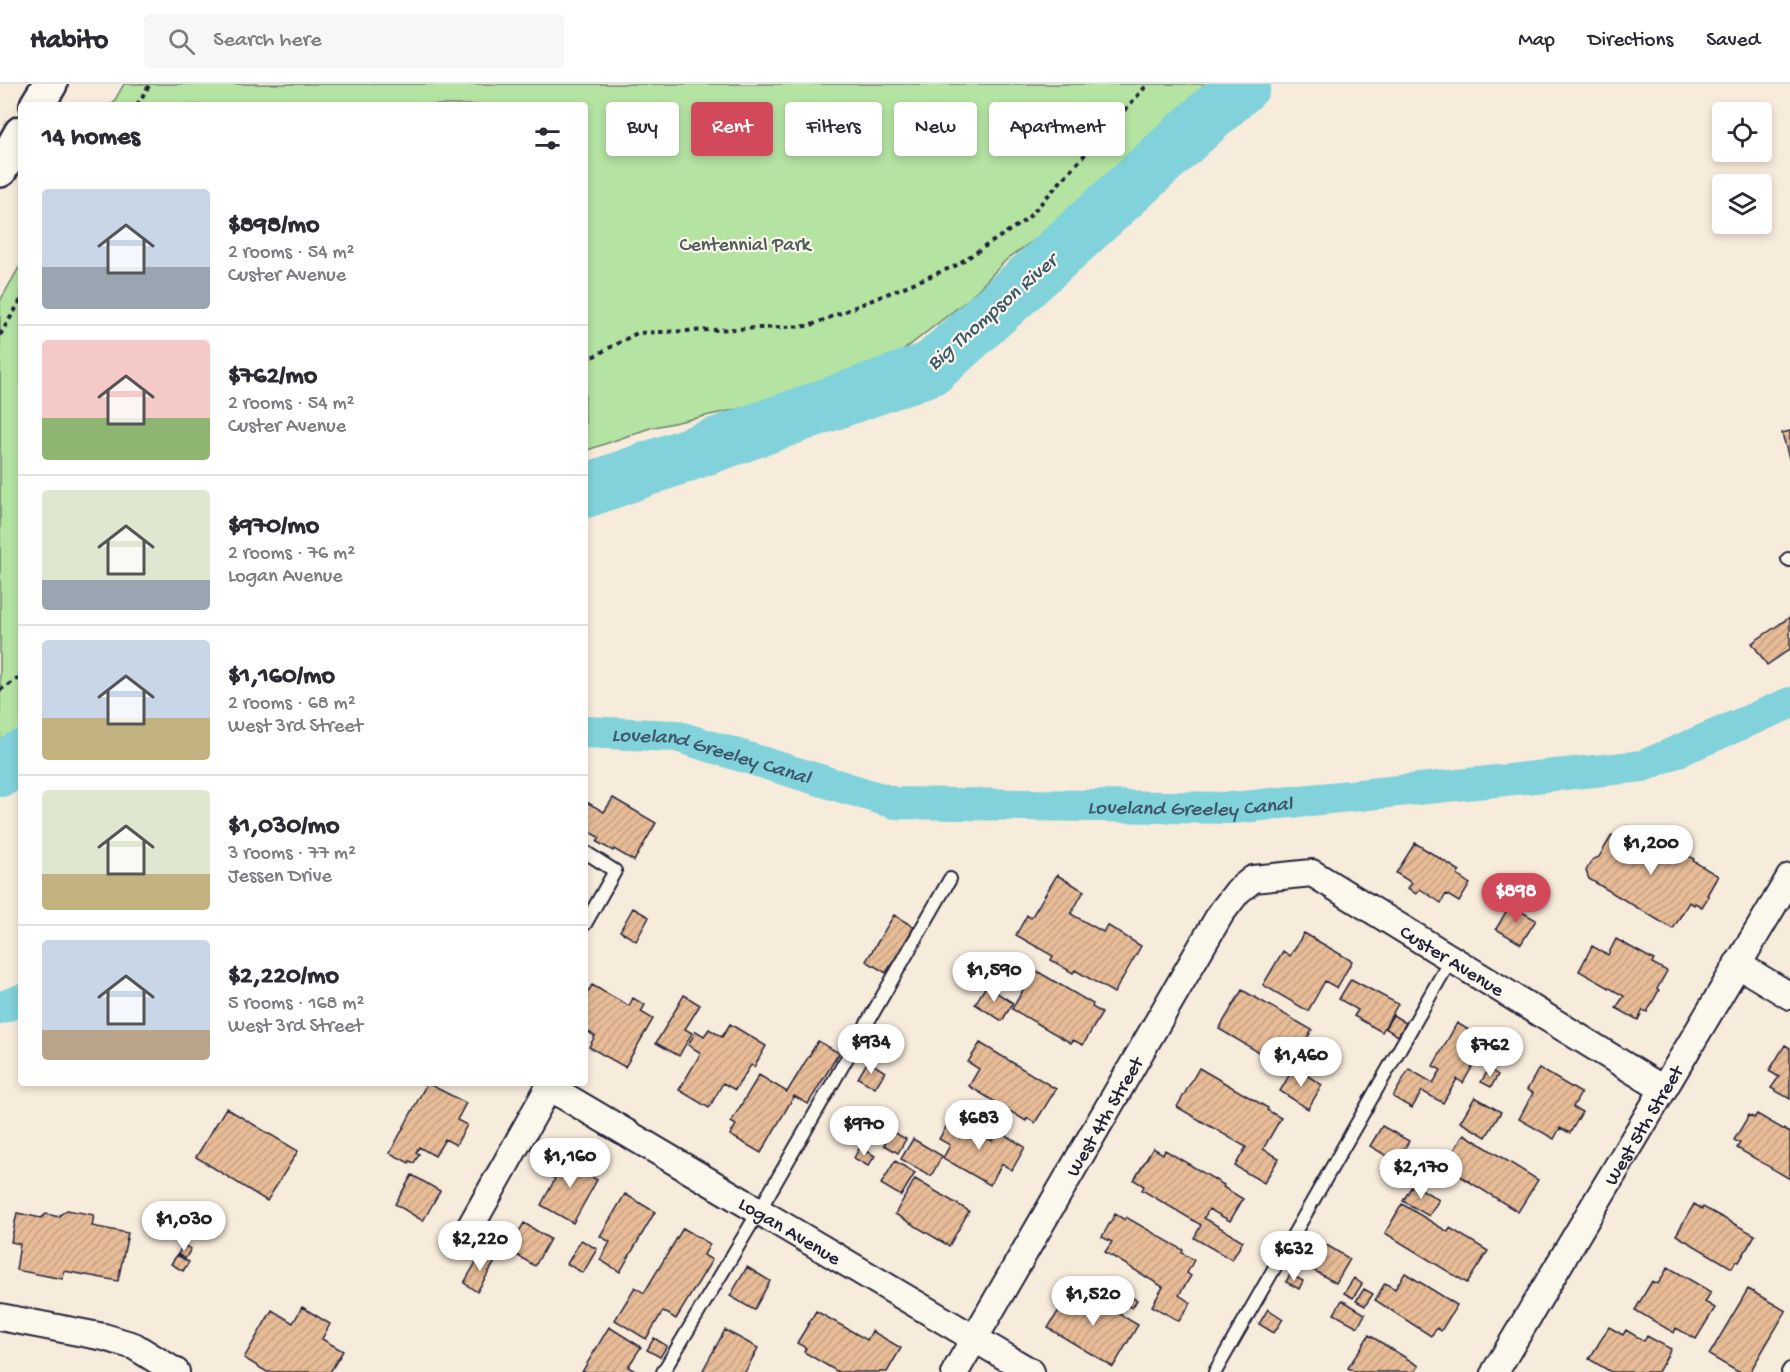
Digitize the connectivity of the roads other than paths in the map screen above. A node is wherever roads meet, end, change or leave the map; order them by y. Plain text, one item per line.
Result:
1 (50, 84) edge
2 (40, 102) edge
3 (18, 138) edge
4 (0, 170) edge
5 (588, 854) edge
6 (1266, 877) joint
7 (1790, 877) edge
8 (950, 879) dead end
9 (588, 919) edge
10 (1451, 959) junction
11 (1737, 964) junction
12 (1790, 996) edge
13 (546, 1086) edge
14 (549, 1086) edge
15 (1663, 1089) junction
16 (759, 1210) junction
17 (463, 1240) dead end
18 (0, 1317) edge
19 (975, 1339) junction
20 (176, 1372) edge
21 (663, 1372) edge
22 (955, 1372) edge
23 (1031, 1372) edge
24 (1215, 1372) edge
25 (1496, 1372) edge

1 - 2 main road
3 - 4 main road
5 - 9 lane
6 - 10 street, Custer Avenue
6 - 19 street, West 4th Street
7 - 11 street, West 5th Street
8 - 16 lane
10 - 15 street, Custer Avenue
10 - 24 lane
11 - 12 street
11 - 15 street, West 5th Street
13 - 17 street
14 - 16 street, Logan Avenue
15 - 25 street, West 5th Street
16 - 19 street, Logan Avenue
16 - 21 lane
18 - 20 street
19 - 22 street, West 4th Street
19 - 23 street, Logan Avenue

